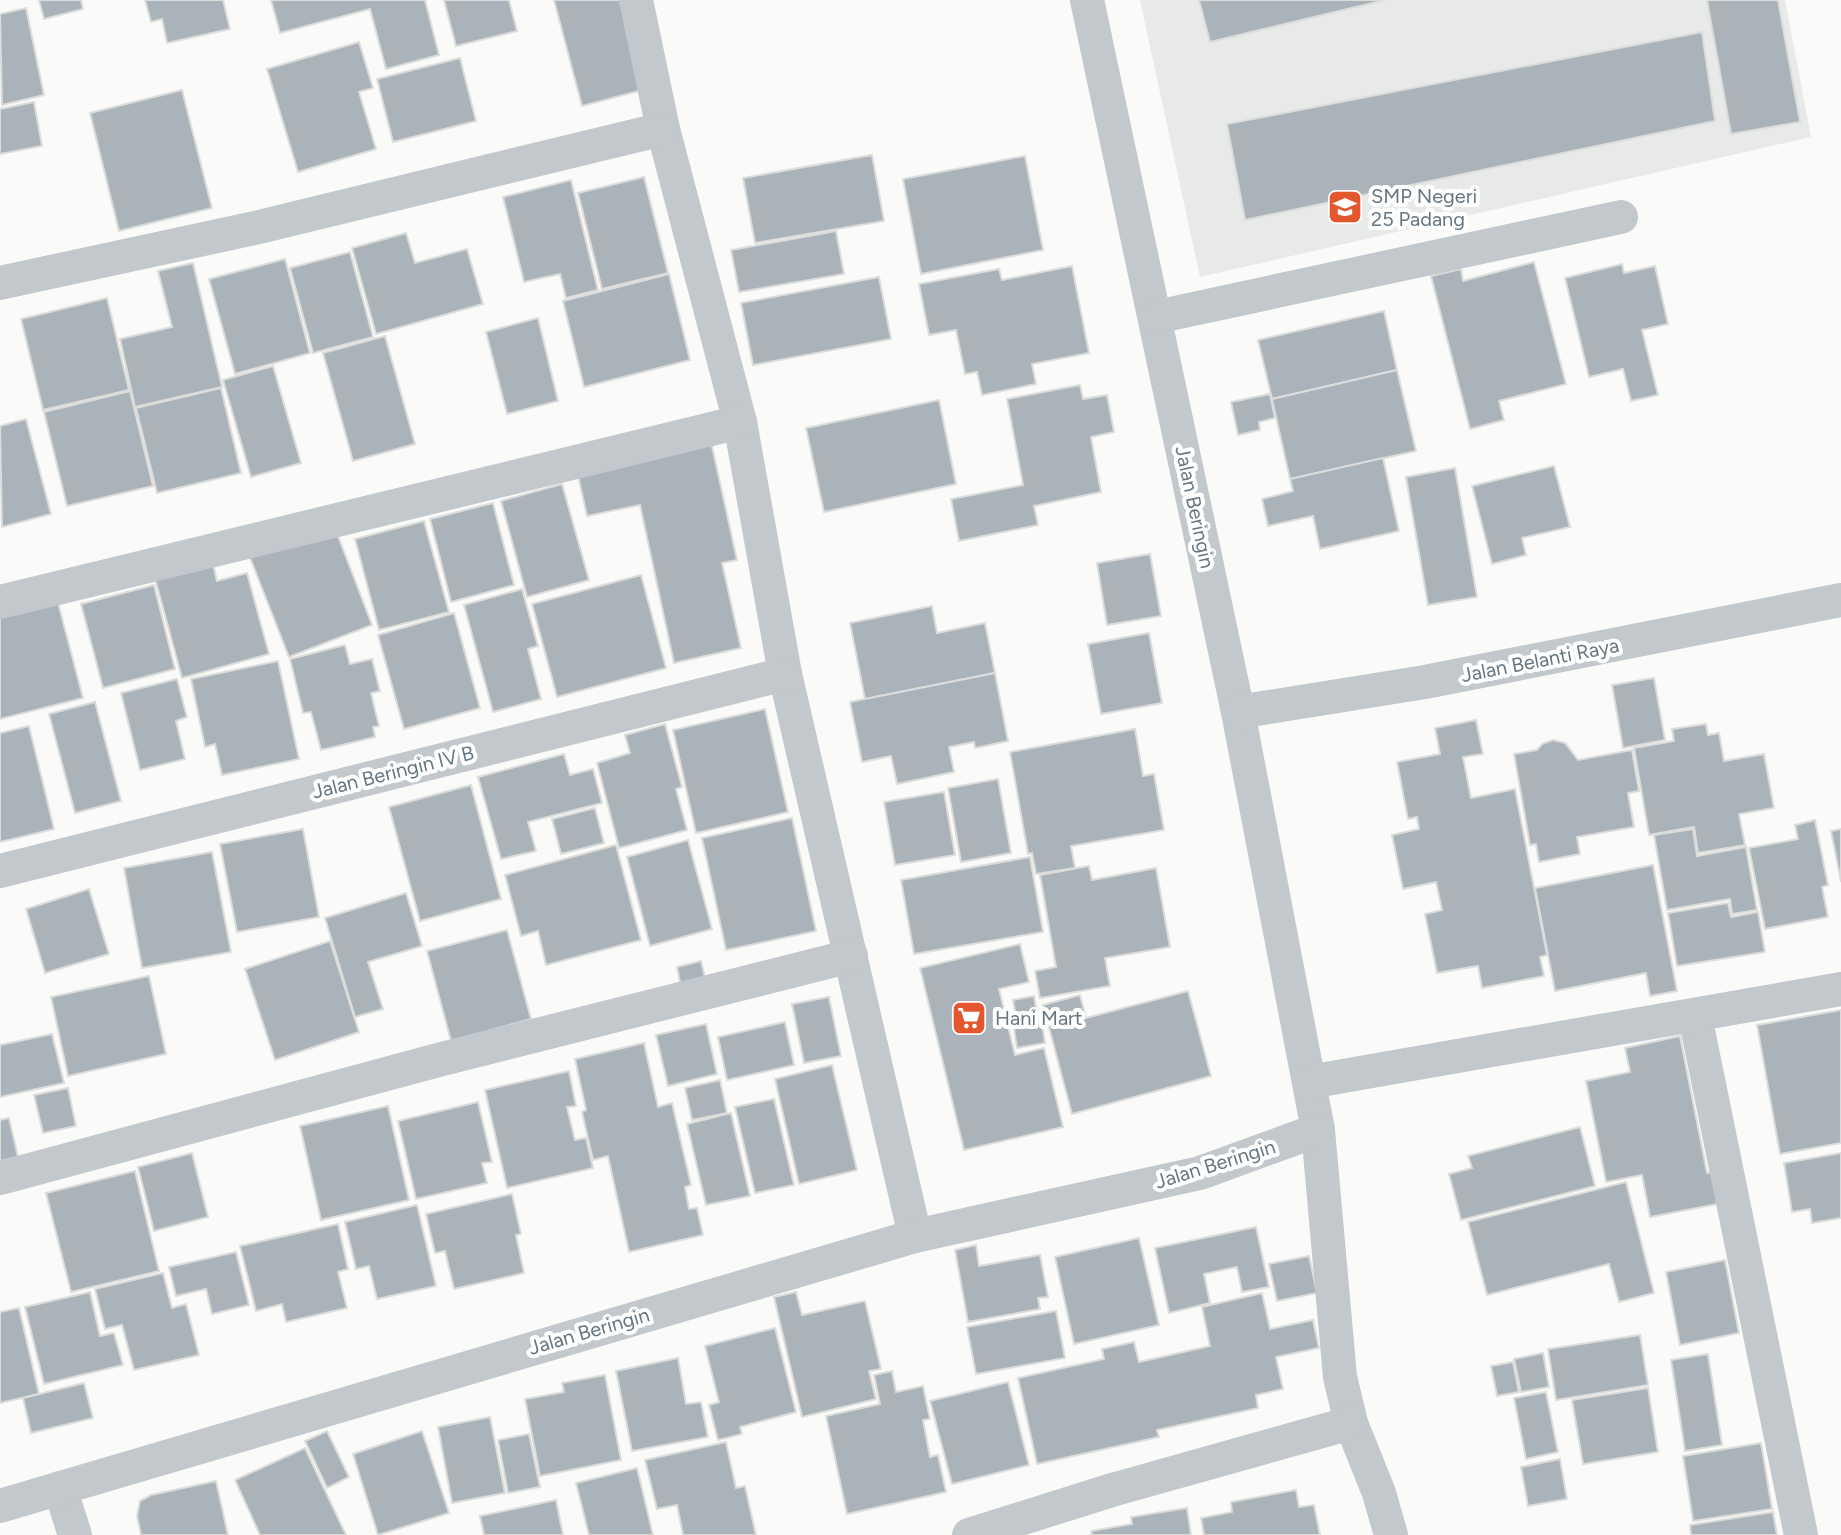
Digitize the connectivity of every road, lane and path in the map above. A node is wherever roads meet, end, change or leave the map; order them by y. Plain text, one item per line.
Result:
1 (636, 0) edge
2 (1087, 0) edge
3 (663, 129) junction
4 (1621, 217) dead end
5 (0, 283) edge
6 (1156, 317) junction
7 (740, 422) junction
8 (1841, 600) edge
9 (0, 602) edge
10 (785, 674) junction
11 (1238, 712) junction
12 (0, 871) edge
13 (851, 956) junction
14 (1841, 989) edge
15 (1695, 1016) junction
16 (1309, 1082) junction
17 (1318, 1130) junction
18 (0, 1178) edge
19 (915, 1236) junction
20 (1351, 1423) junction
21 (60, 1488) junction
22 (0, 1506) edge
23 (1018, 1528) edge
24 (75, 1535) edge
25 (969, 1535) edge
26 (1391, 1535) edge
27 (1801, 1535) edge

1 - 3 street
2 - 6 street, Jalan Beringin
3 - 5 street
3 - 7 street
4 - 6 street
6 - 11 street, Jalan Beringin
7 - 9 street
7 - 10 street
8 - 11 street, Jalan Belanti Raya
10 - 12 street, Jalan Beringin IV B
10 - 13 street
11 - 16 street, Jalan Beringin
13 - 18 street
13 - 19 street
14 - 15 street
15 - 16 street
15 - 27 street
16 - 17 street, Jalan Beringin
17 - 19 street, Jalan Beringin
17 - 20 street
19 - 21 street, Jalan Beringin
20 - 23 street
20 - 26 street
21 - 22 street, Jalan Beringin
21 - 24 street
23 - 25 street

